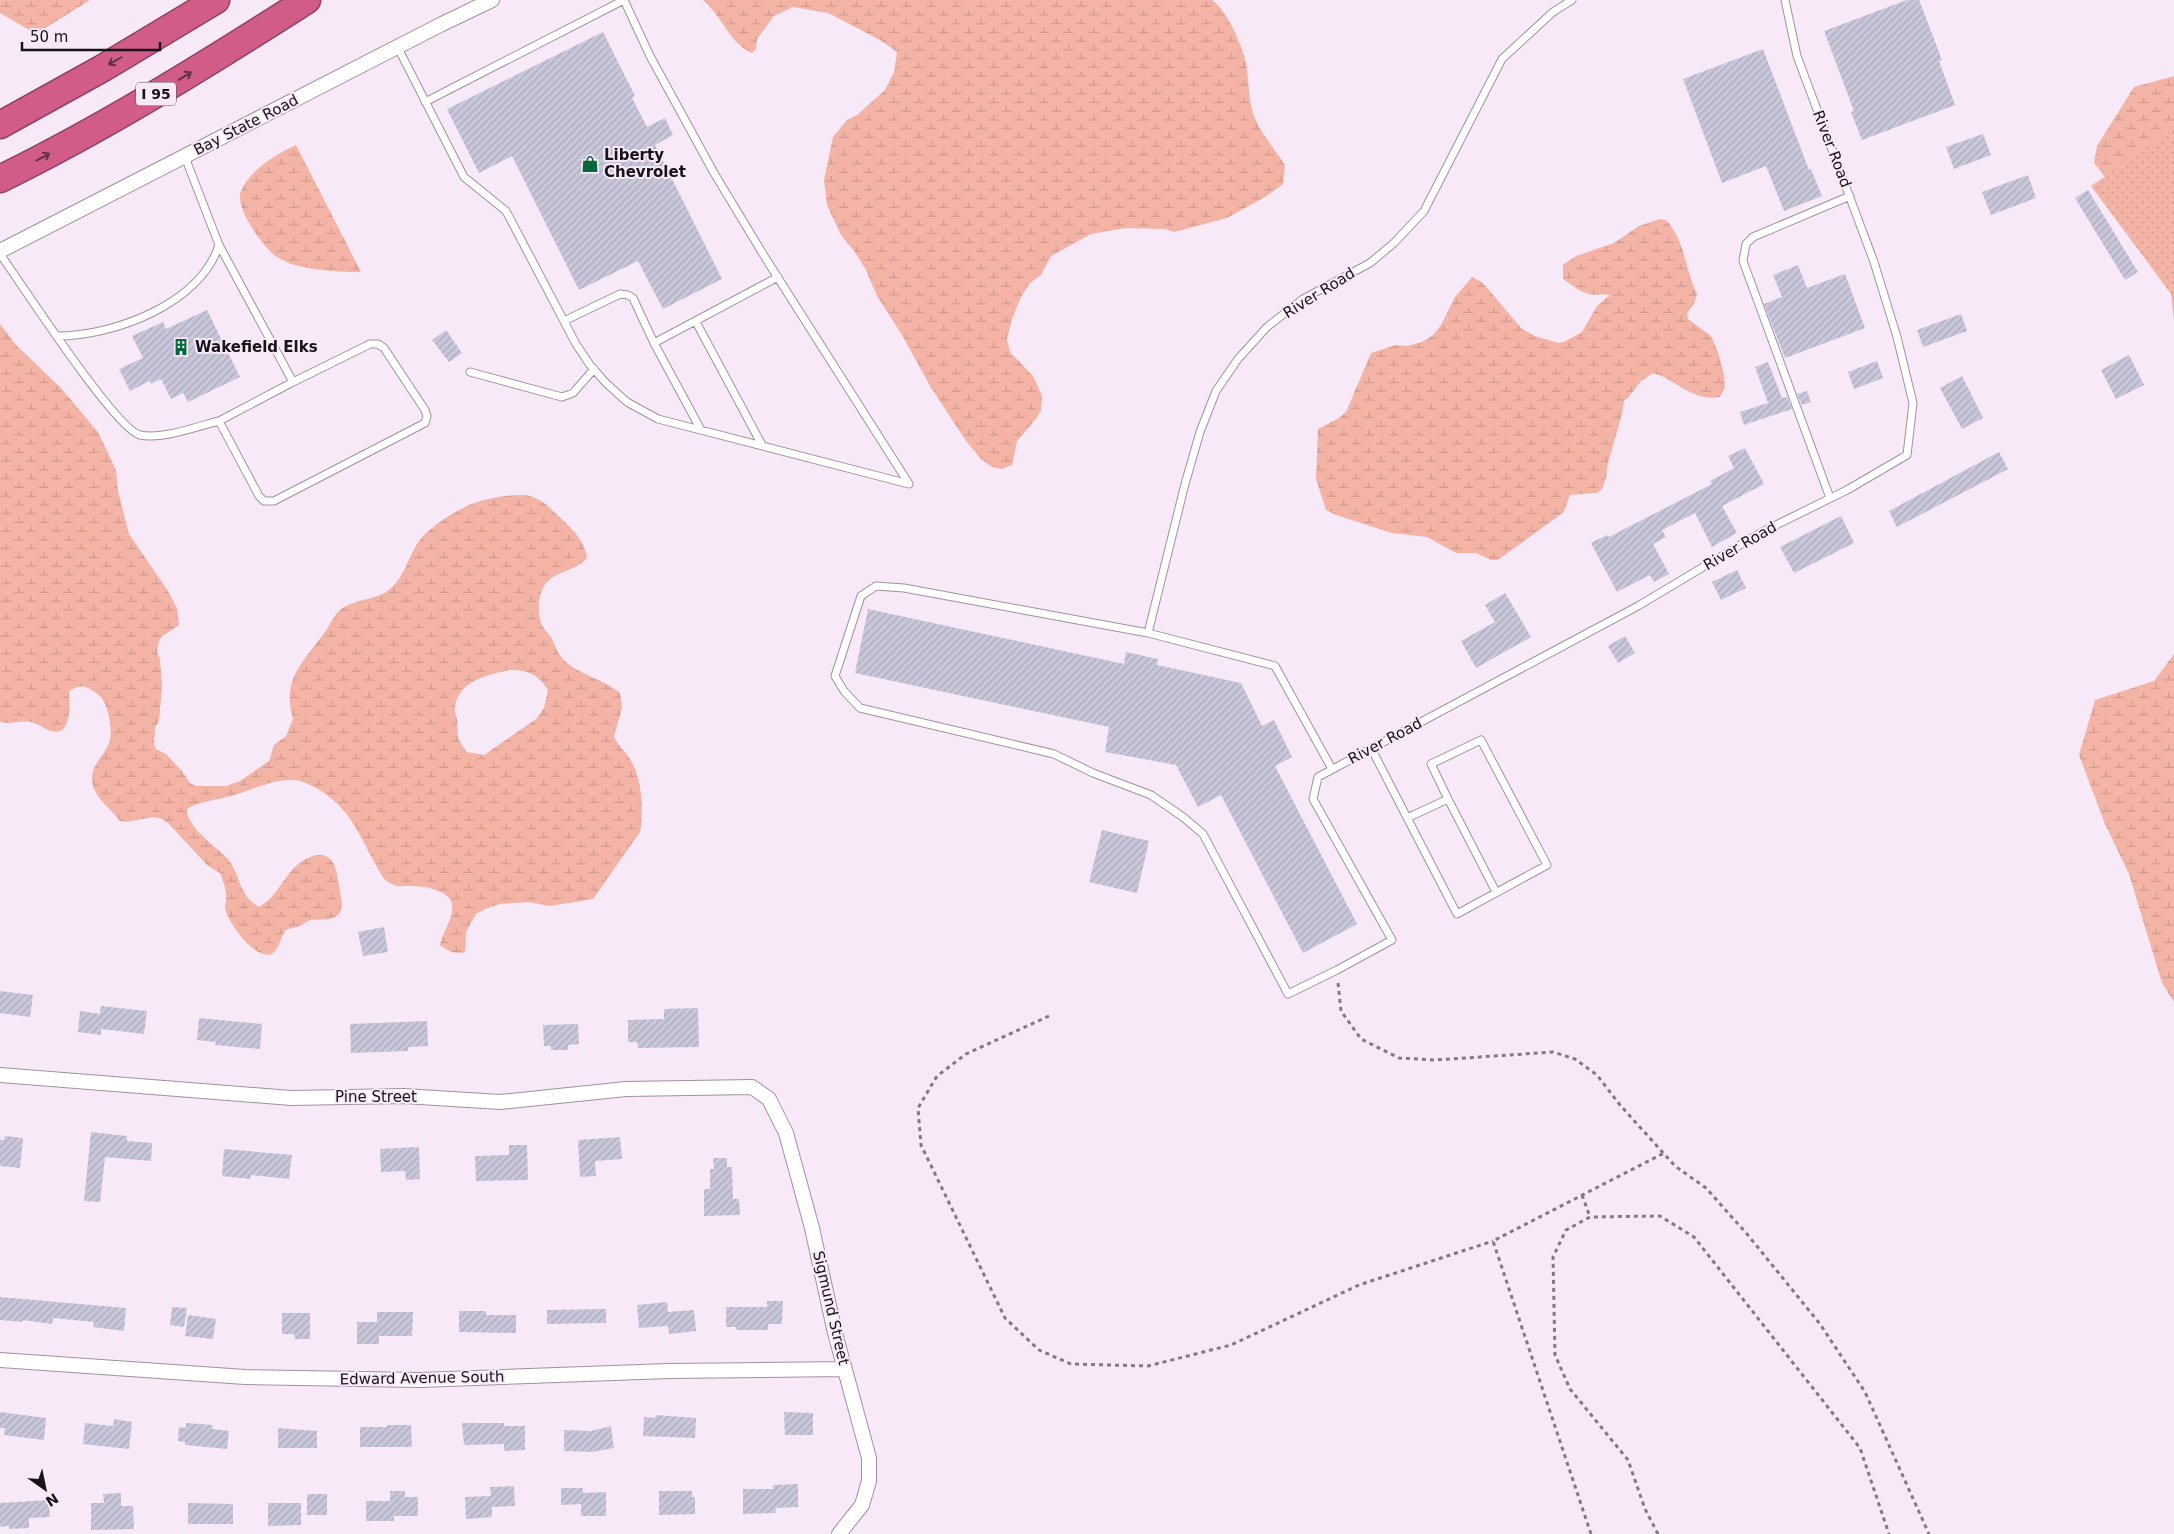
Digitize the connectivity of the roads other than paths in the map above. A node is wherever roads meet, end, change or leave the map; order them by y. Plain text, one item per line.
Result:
1 (216, 0) edge
2 (307, 0) edge
3 (492, 0) edge
4 (1572, 0) edge
5 (1785, 0) edge
6 (397, 46) junction
7 (425, 102) junction
8 (0, 125) edge
9 (185, 157) junction
10 (0, 179) edge
11 (1850, 196) junction
12 (219, 245) junction
13 (0, 252) edge
14 (778, 277) junction
15 (564, 321) junction
16 (696, 322) junction
17 (57, 336) junction
18 (654, 343) junction
19 (594, 369) junction
20 (470, 372) dead end
21 (293, 382) junction
22 (219, 420) junction
23 (701, 430) junction
24 (762, 446) junction
25 (1830, 498) junction
26 (1148, 633) junction
27 (1371, 748) junction
28 (1332, 769) junction
29 (1448, 798) junction
30 (1407, 818) junction
31 (1496, 892) junction
32 (0, 1075) edge
33 (752, 1088) joint
34 (0, 1360) edge
35 (845, 1369) junction
36 (839, 1534) edge

1 -> 8 highway
10 -> 2 highway, I 95
3 - 6 street, Bay State Road
4 - 26 lane, River Road
5 - 11 lane, River Road
6 - 7 lane
6 - 9 street, Bay State Road
7 - 14 lane
7 - 15 lane
9 - 12 lane
9 - 13 street, Bay State Road
11 - 25 lane, River Road
11 - 25 lane
12 - 17 lane
12 - 21 lane
13 - 17 lane
14 - 16 lane
14 - 24 lane
15 - 18 lane
15 - 19 lane
16 - 18 lane
16 - 24 lane
17 - 22 lane
18 - 23 lane
19 - 20 lane
19 - 23 lane
21 - 22 lane
21 - 22 lane
23 - 24 lane
25 - 27 lane, River Road
26 - 28 lane, River Road
26 - 28 lane
27 - 28 lane, River Road
27 - 30 lane
29 - 30 lane
29 - 31 lane
29 - 31 lane
30 - 31 lane
32 - 33 street, Pine Street
33 - 35 street, Sigmund Street
34 - 35 street, Edward Avenue South
35 - 36 street, Sigmund Street

